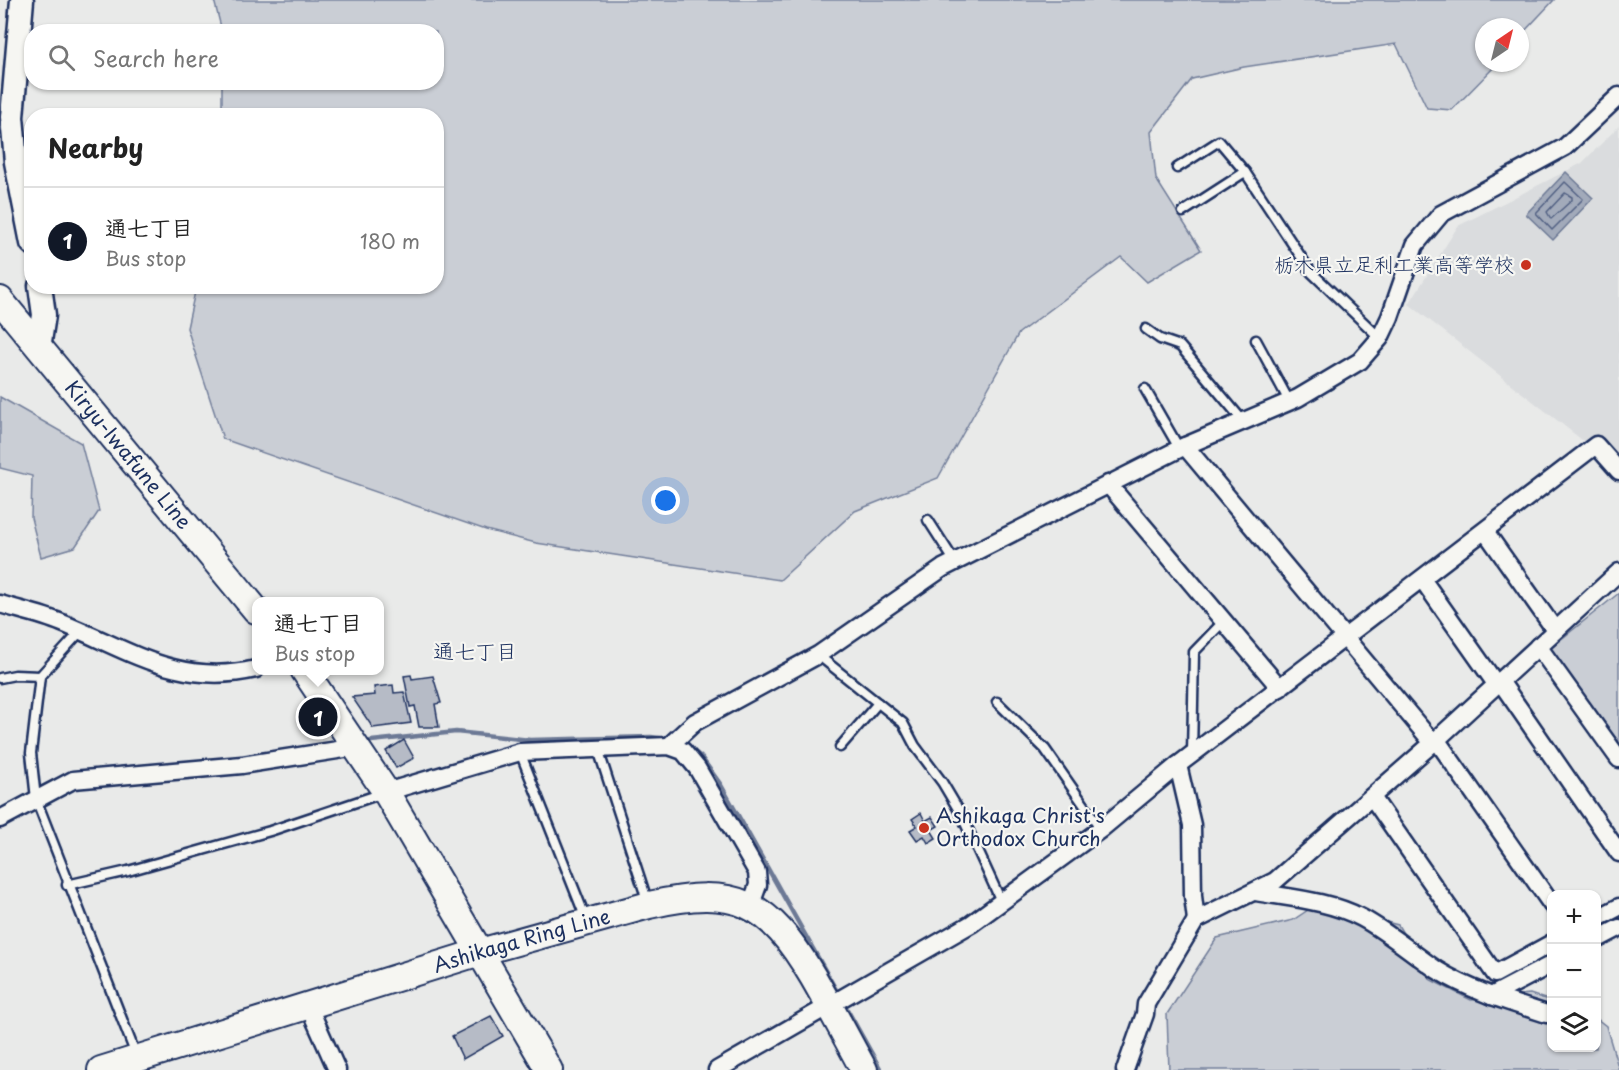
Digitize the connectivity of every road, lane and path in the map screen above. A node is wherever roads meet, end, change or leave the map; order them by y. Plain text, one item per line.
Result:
1 (22, 0) edge
2 (1619, 96) edge
3 (24, 160) edge
4 (1177, 168) dead end
5 (1245, 172) junction
6 (1183, 212) dead end
7 (40, 294) edge
8 (0, 300) edge
9 (1146, 329) dead end
10 (1380, 338) junction
11 (1256, 339) dead end
12 (39, 348) junction
13 (1145, 388) dead end
14 (1289, 401) junction
15 (1243, 421) junction
16 (1182, 447) junction
17 (1619, 471) edge
18 (1108, 484) junction
19 (928, 520) dead end
20 (1485, 531) junction
21 (955, 562) junction
22 (1619, 572) edge
23 (1422, 579) junction
24 (0, 604) edge
25 (252, 605) edge
26 (1223, 622) junction
27 (1555, 630) junction
28 (80, 632) junction
29 (1345, 638) junction
30 (1538, 646) junction
31 (818, 655) junction
32 (252, 670) edge
33 (307, 675) edge
34 (40, 676) junction
35 (0, 678) edge
36 (1498, 682) junction
37 (1280, 688) junction
38 (997, 702) dead end
39 (878, 703) junction
40 (1435, 741) junction
41 (669, 746) junction
42 (357, 747) junction
43 (840, 747) dead end
44 (598, 749) junction
45 (520, 752) junction
46 (1192, 754) junction
47 (1619, 759) edge
48 (1178, 765) junction
49 (386, 792) junction
50 (1372, 797) junction
51 (36, 799) junction
52 (0, 819) edge
53 (1101, 829) junction
54 (1619, 853) edge
55 (67, 885) junction
56 (1256, 892) junction
57 (1547, 899) edge
58 (1001, 901) junction
59 (649, 905) junction
60 (750, 907) junction
61 (1619, 907) edge
62 (1601, 916) edge
63 (1196, 920) junction
64 (587, 922) junction
65 (1619, 928) edge
66 (1601, 937) edge
67 (1549, 944) edge
68 (480, 952) junction
69 (1547, 966) edge
70 (1491, 996) junction
71 (829, 1004) junction
72 (308, 1005) junction
73 (1547, 1014) dead end
74 (138, 1059) junction
75 (101, 1070) edge
76 (337, 1070) edge
77 (549, 1070) edge
78 (717, 1070) edge
79 (864, 1070) edge
80 (1125, 1070) edge

1 - 3 street
2 - 10 street
4 - 5 lane
5 - 6 lane
5 - 10 lane
7 - 12 street
8 - 12 main road, Kiryu-Iwafune Line
9 - 15 lane
10 - 14 street
11 - 14 lane
12 - 25 main road, Kiryu-Iwafune Line
13 - 16 lane
14 - 15 street
15 - 16 street
16 - 18 street
16 - 29 street
17 - 20 street
18 - 21 street
18 - 26 street
19 - 21 lane
20 - 23 street
20 - 27 street
21 - 31 street
22 - 27 street
23 - 29 street
23 - 36 street
24 - 28 street
26 - 37 street
26 - 46 lane
27 - 30 street
28 - 32 street
28 - 34 lane
29 - 37 street
29 - 40 street
30 - 36 street
30 - 47 street
31 - 39 lane
31 - 41 street
33 - 42 main road
34 - 35 lane
34 - 51 lane
36 - 40 street
36 - 54 street
37 - 46 street
38 - 53 lane
39 - 43 lane
39 - 58 lane
40 - 50 street
40 - 57 street
41 - 44 street
41 - 60 street
42 - 49 main road
42 - 51 street
44 - 45 street
44 - 59 lane
45 - 49 street
45 - 64 lane
46 - 48 street
48 - 53 street
48 - 63 street
49 - 55 lane
49 - 68 main road
50 - 56 street
50 - 67 street
51 - 52 street
51 - 55 lane
53 - 58 street
55 - 74 lane
56 - 63 street
56 - 70 street
58 - 71 street
59 - 60 main road, Ashikaga Ring Line
59 - 64 main road, Ashikaga Ring Line
60 - 71 main road, Ashikaga Ring Line
61 - 62 street
63 - 80 street
64 - 68 main road, Ashikaga Ring Line
65 - 66 street
68 - 72 main road, Ashikaga Ring Line
68 - 77 main road
69 - 70 street
70 - 73 street
71 - 78 street
71 - 79 main road, Ashikaga Ring Line
72 - 74 main road, Ashikaga Ring Line
72 - 76 street
74 - 75 main road, Ashikaga Ring Line

